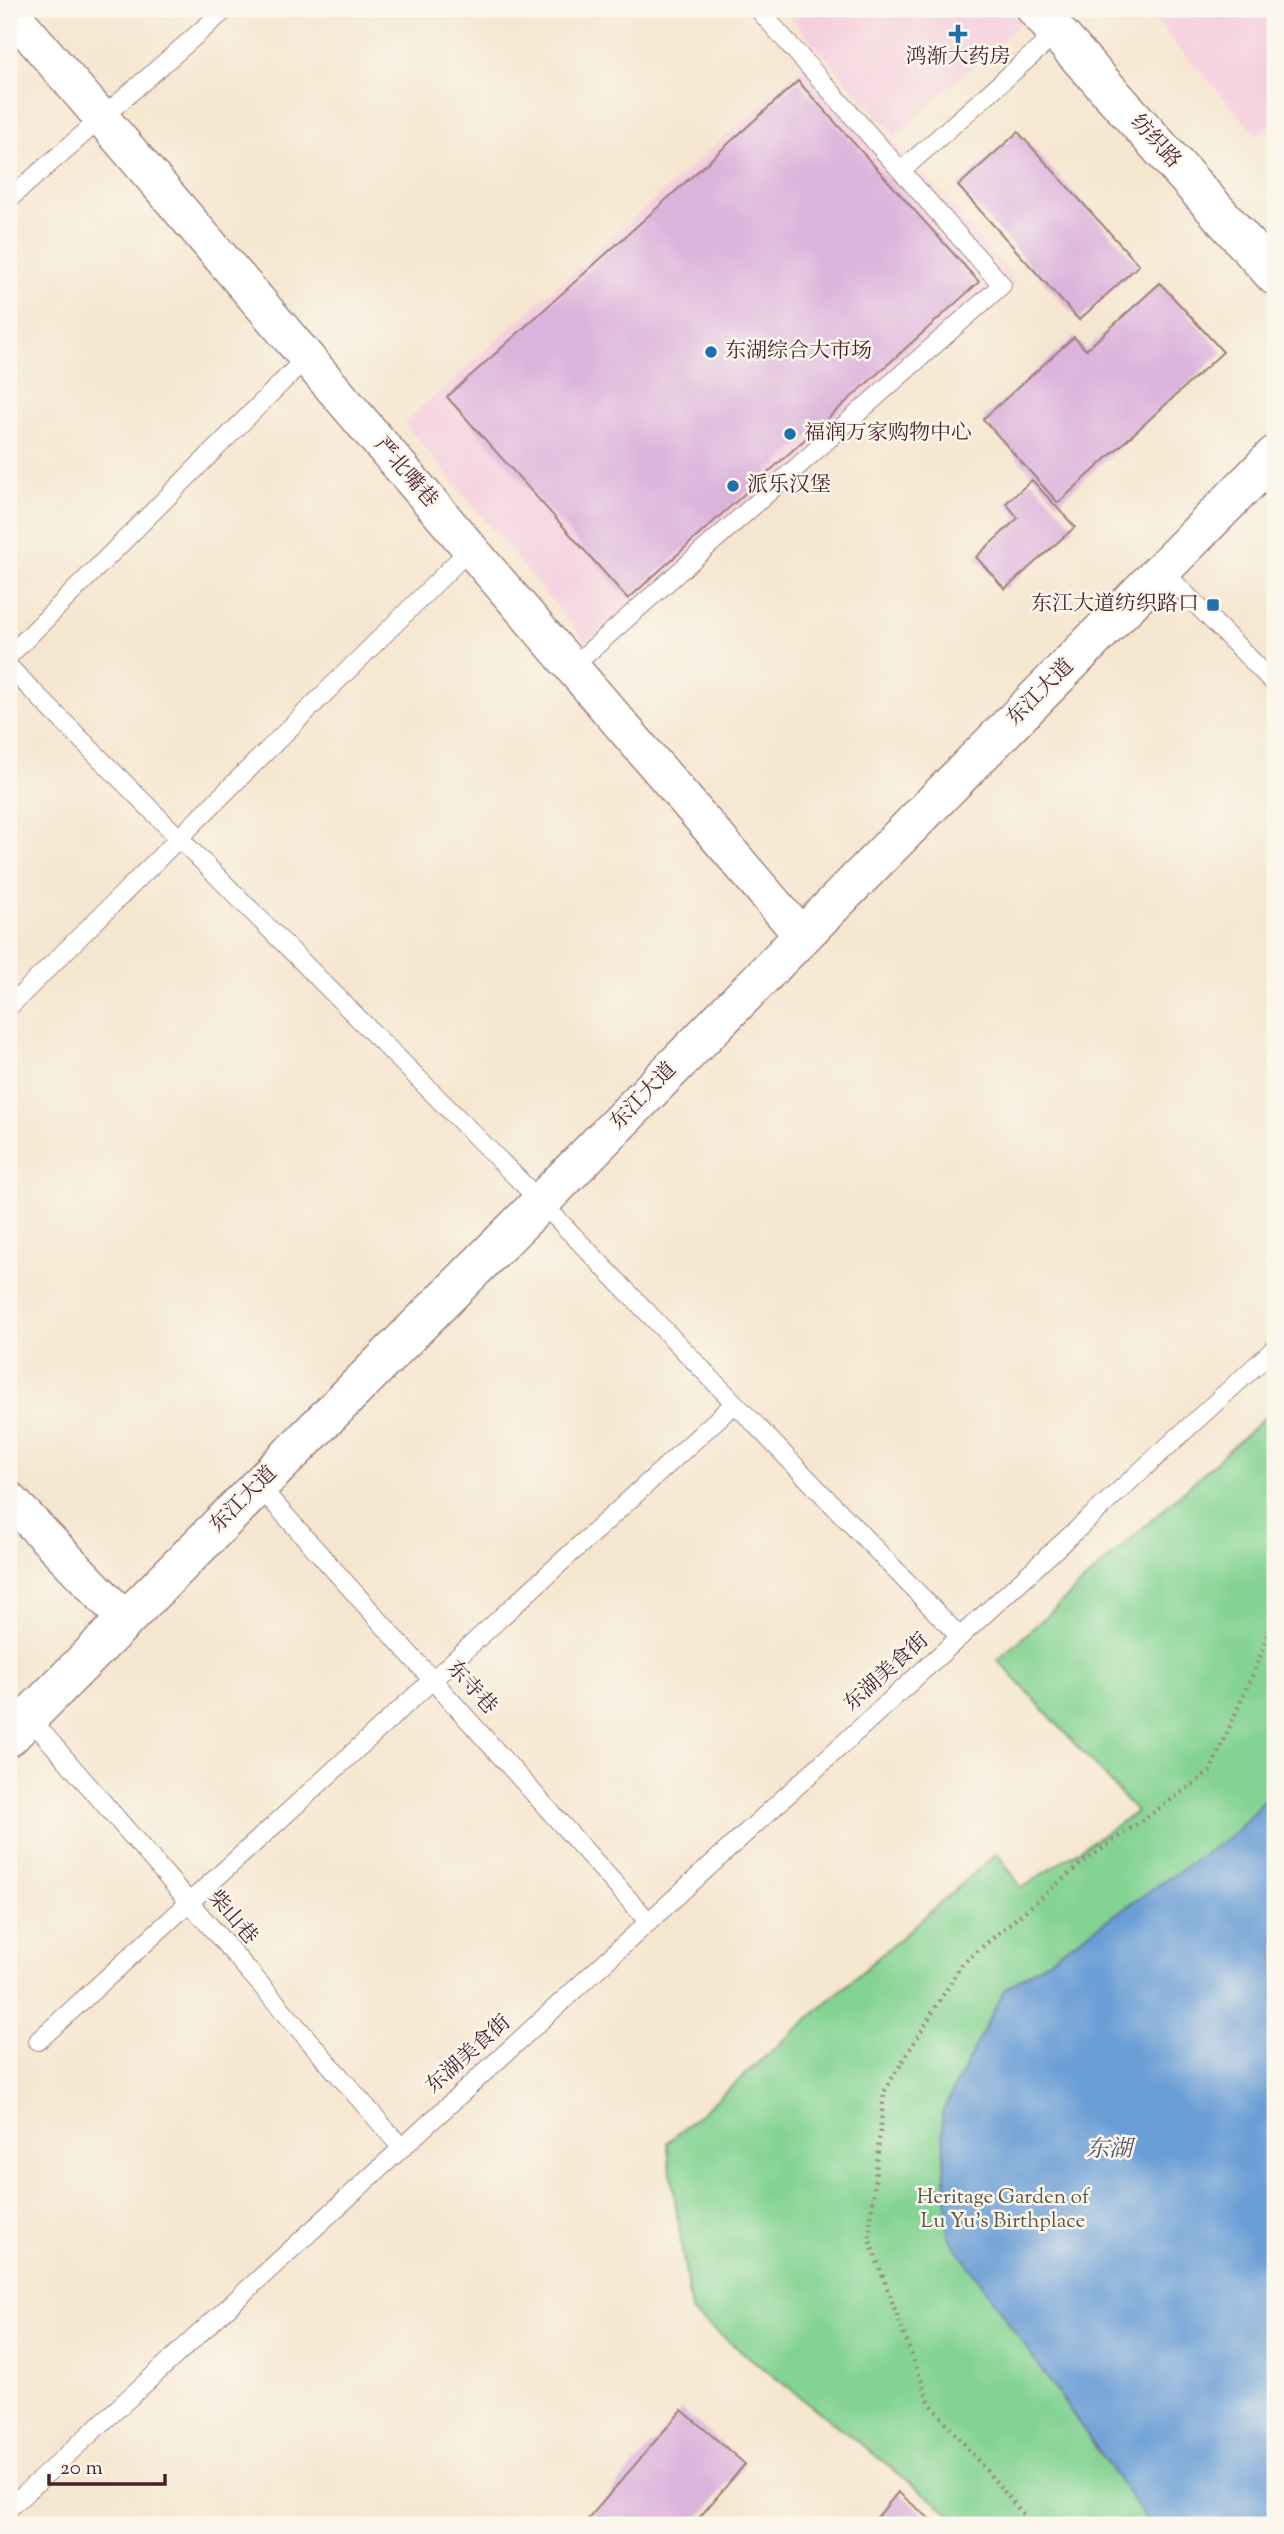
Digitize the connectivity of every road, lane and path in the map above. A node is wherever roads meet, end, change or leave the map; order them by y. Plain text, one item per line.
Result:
1 (226, 9) edge
2 (758, 9) edge
3 (9, 10) edge
4 (1046, 21) edge
5 (101, 118) junction
6 (901, 171) junction
7 (9, 199) edge
8 (1275, 275) edge
9 (306, 358) junction
10 (1275, 455) edge
11 (470, 549) junction
12 (1161, 570) junction
13 (9, 656) edge
14 (9, 667) edge
15 (572, 667) junction
16 (1275, 684) edge
17 (179, 838) junction
18 (802, 936) junction
19 (9, 1007) edge
20 (541, 1202) junction
21 (1275, 1348) edge
22 (734, 1404) junction
23 (258, 1485) junction
24 (9, 1499) edge
25 (1275, 1612) edge
26 (125, 1619) junction
27 (960, 1637) junction
28 (433, 1679) junction
29 (19, 1727) edge
30 (188, 1902) junction
31 (649, 1922) junction
32 (38, 2041) dead end
33 (401, 2147) junction
34 (9, 2508) edge
35 (1032, 2525) edge

1 - 5 lane
2 - 6 lane
3 - 5 street, 严北嘴巷
4 - 6 lane
4 - 8 street, 纺织路
5 - 7 lane
5 - 9 street, 严北嘴巷
6 - 15 lane
9 - 11 street, 严北嘴巷
9 - 13 lane
10 - 12 street, 东江大道
11 - 15 street, 严北嘴巷
11 - 17 lane
12 - 16 lane
12 - 18 street, 东江大道
14 - 17 lane
15 - 18 street, 严北嘴巷
17 - 19 lane
17 - 20 lane
18 - 20 street, 东江大道
20 - 22 lane
20 - 23 street, 东江大道
21 - 27 lane, 东湖美食街
22 - 27 lane
22 - 28 lane
23 - 26 street, 东江大道
23 - 28 lane, 东寺巷
24 - 26 street
25 - 35 path
26 - 29 street, 东江大道
27 - 31 lane, 东湖美食街
28 - 30 lane
28 - 31 lane, 东寺巷
29 - 30 lane, 柴山巷
30 - 32 lane
30 - 33 lane, 柴山巷
31 - 33 lane, 东湖美食街
33 - 34 lane, 东湖美食街

